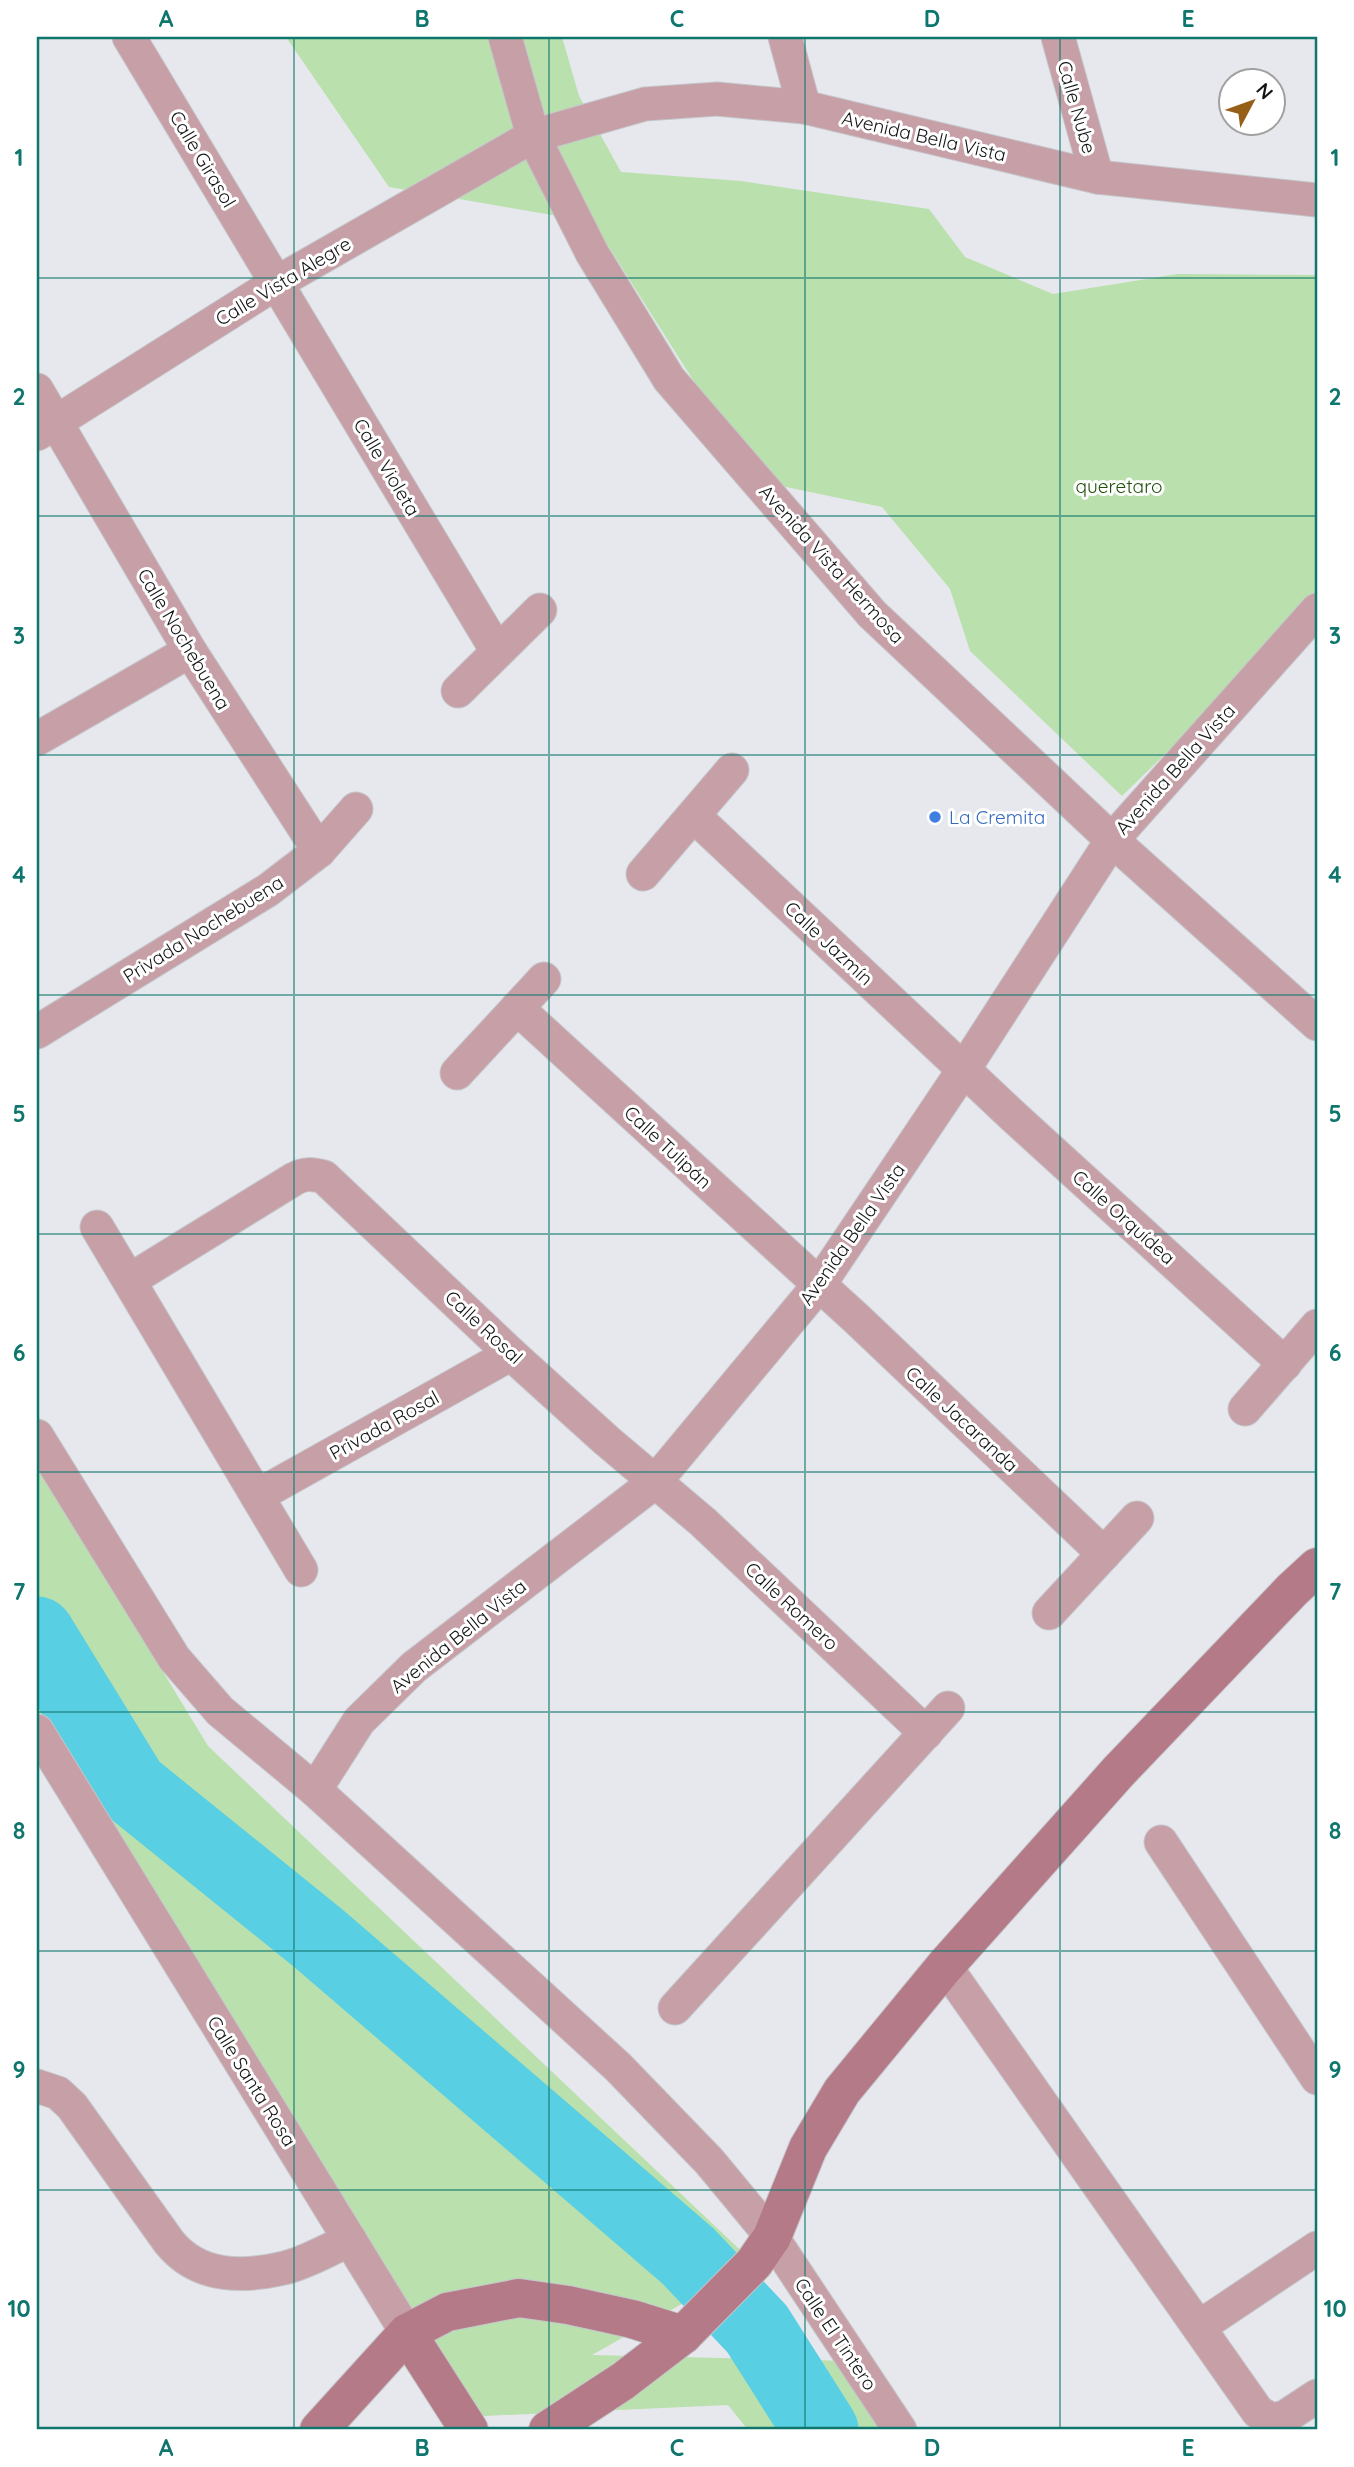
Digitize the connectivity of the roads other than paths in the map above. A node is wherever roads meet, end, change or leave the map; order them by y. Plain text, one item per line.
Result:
1 (129, 37) edge
2 (505, 37) edge
3 (785, 37) edge
4 (1058, 37) edge
5 (804, 107) junction
6 (533, 136) junction
7 (1097, 177) junction
8 (1317, 200) edge
9 (278, 282) junction
10 (37, 390) edge
11 (47, 428) edge
12 (540, 610) dead end
13 (1314, 620) edge
14 (190, 651) junction
15 (496, 651) junction
16 (458, 691) dead end
17 (37, 739) edge
18 (732, 771) dead end
19 (356, 809) dead end
20 (694, 816) junction
21 (1112, 840) junction
22 (319, 851) junction
23 (643, 874) dead end
24 (544, 979) dead end
25 (517, 1008) junction
26 (1317, 1024) edge
27 (37, 1032) edge
28 (964, 1069) junction
29 (457, 1073) dead end
30 (97, 1227) dead end
31 (130, 1280) junction
32 (819, 1285) junction
33 (1317, 1326) edge
34 (511, 1354) junction
35 (1284, 1364) junction
36 (1245, 1409) dead end
37 (37, 1436) edge
38 (655, 1482) junction
39 (257, 1496) junction
40 (1137, 1518) dead end
41 (1104, 1554) junction
42 (1317, 1567) edge
43 (301, 1570) dead end
44 (1049, 1613) dead end
45 (948, 1709) dead end
46 (37, 1731) edge
47 (926, 1733) junction
48 (315, 1790) junction
49 (1161, 1842) dead end
50 (945, 1966) junction
51 (675, 2008) dead end
52 (1317, 2078) edge
53 (37, 2086) edge
54 (350, 2241) junction
55 (1317, 2248) edge
56 (763, 2250) junction
57 (691, 2327) junction
58 (1199, 2327) junction
59 (407, 2333) junction
60 (1317, 2396) edge
61 (319, 2430) edge
62 (469, 2430) edge
63 (548, 2430) edge
64 (900, 2430) edge

1 - 9 street, Calle Girasol
2 - 6 street, Avenida Vista Hermosa
3 - 5 street
4 - 7 street, Calle Nube
5 - 6 street, Avenida Bella Vista
5 - 7 street, Avenida Bella Vista
6 - 9 street, Calle Vista Alegre
6 - 21 street, Avenida Vista Hermosa
7 - 8 street, Avenida Bella Vista
9 - 11 street, Calle Vista Alegre
9 - 15 street, Calle Violeta
10 - 11 street, Calle Nochebuena
11 - 14 street, Calle Nochebuena
12 - 15 street
13 - 21 street, Avenida Bella Vista
14 - 17 street
14 - 22 street, Calle Nochebuena
15 - 16 street
18 - 20 street
19 - 22 street, Privada Nochebuena
20 - 23 street
20 - 28 street, Calle Jazmín
21 - 26 street, Avenida Vista Hermosa
21 - 28 street, Avenida Bella Vista
22 - 27 street, Privada Nochebuena
24 - 25 street
25 - 29 street
25 - 32 street, Calle Tulipán
28 - 32 street, Avenida Bella Vista
28 - 35 street, Calle Orquídea
30 - 31 street
31 - 34 street, Calle Rosal
31 - 39 street
32 - 38 street, Avenida Bella Vista
32 - 41 street, Calle Jacaranda
33 - 35 street
34 - 38 street, Calle Rosal
34 - 39 street, Privada Rosal
35 - 36 street
37 - 48 street, Calle El Tintero
38 - 47 street, Calle Romero
38 - 48 street, Avenida Bella Vista
39 - 43 street
40 - 41 street
41 - 44 street
42 - 50 street
45 - 47 street
46 - 54 street, Calle Santa Rosa
47 - 51 street
48 - 56 street, Calle El Tintero
49 - 52 street
50 - 56 street
50 - 58 street
53 - 54 street
54 - 59 street, Calle Santa Rosa
55 - 58 street
56 - 57 street
56 - 64 street, Calle El Tintero
57 - 59 street
57 - 63 street
58 - 60 street
59 - 61 street
59 - 62 street, Calle Santa Rosa

